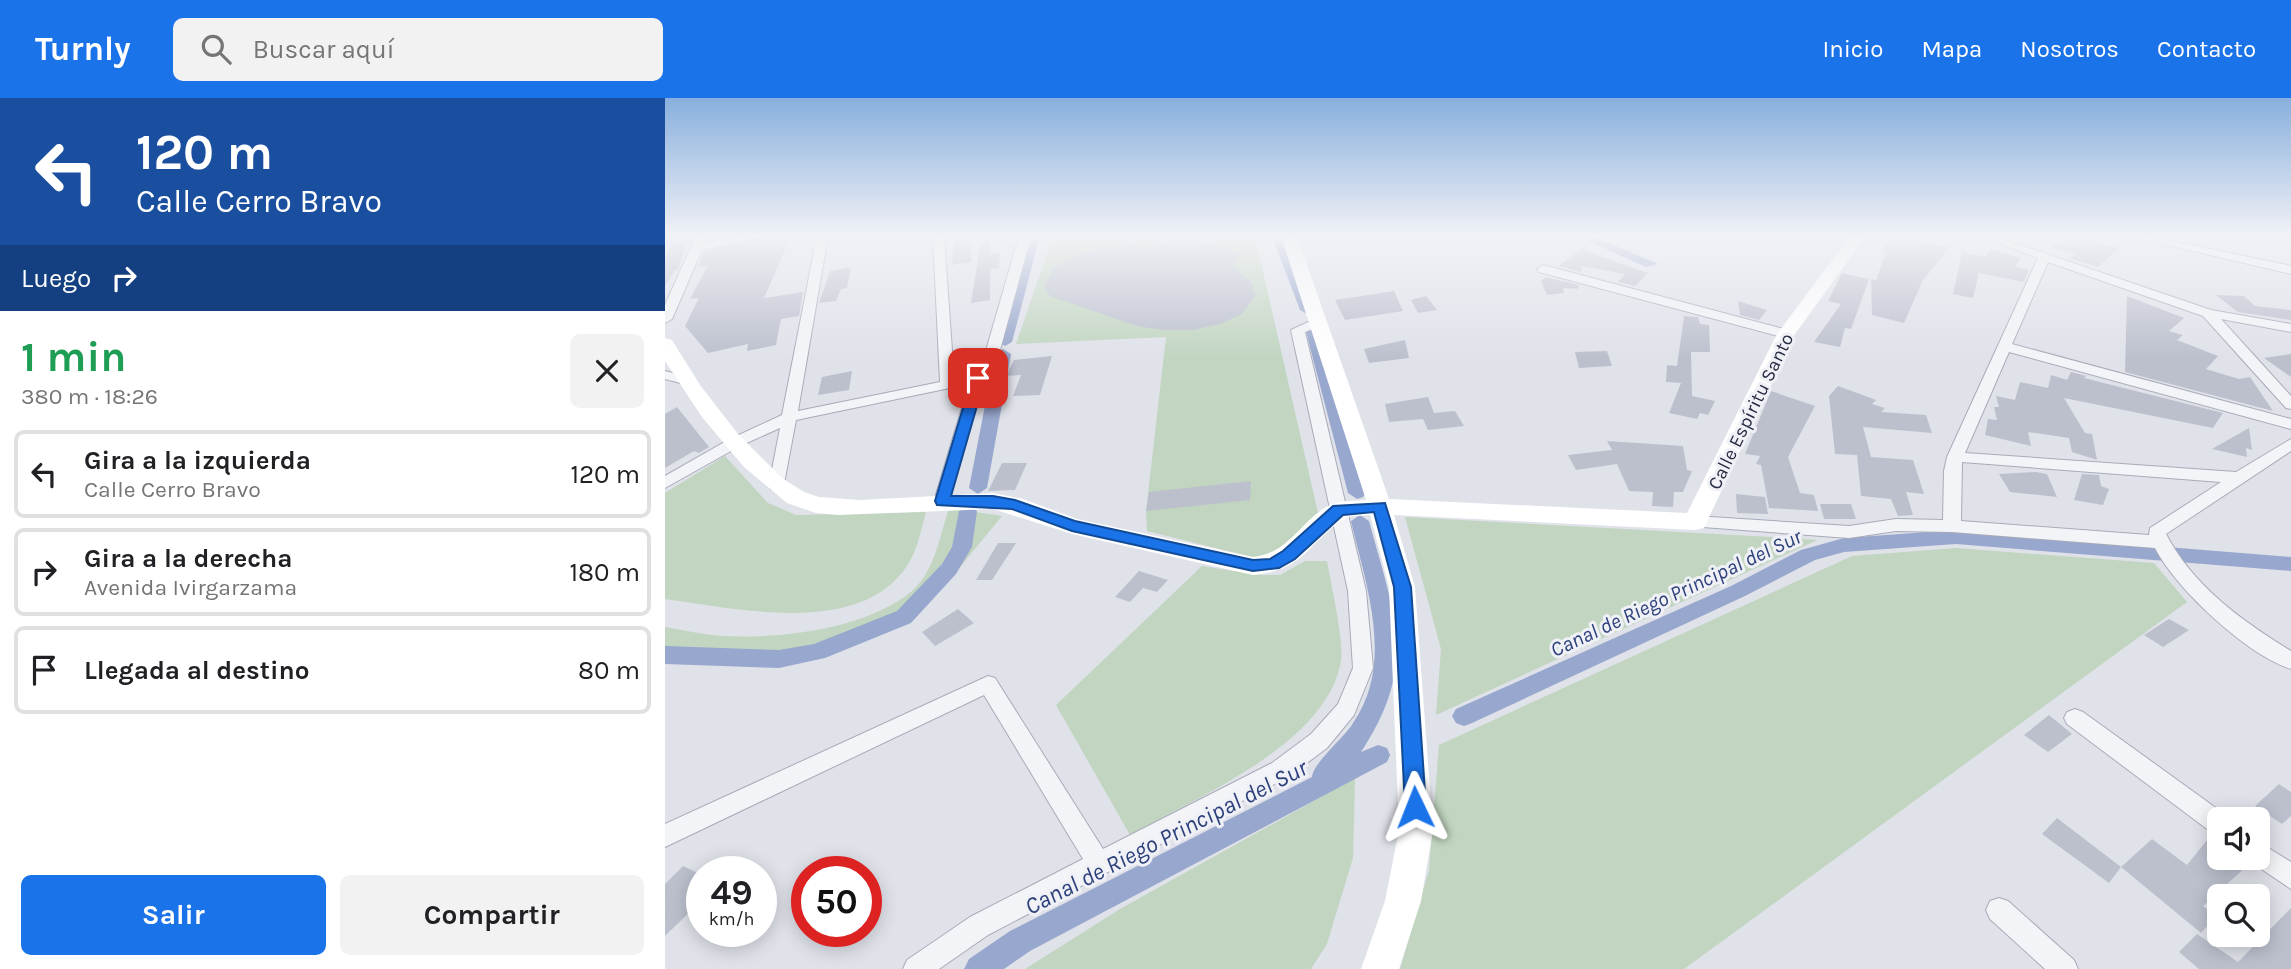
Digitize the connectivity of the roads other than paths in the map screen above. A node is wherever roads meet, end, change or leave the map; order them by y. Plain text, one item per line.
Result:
1 (684, 277) edge
2 (815, 277) edge
3 (941, 277) edge
4 (1014, 277) edge
5 (1303, 277) edge
6 (1572, 277) edge
7 (1828, 277) edge
8 (2035, 277) edge
9 (2104, 277) edge
10 (2208, 313) junction
11 (665, 320) edge
12 (1319, 321) junction
13 (2291, 328) edge
14 (1786, 334) junction
15 (665, 344) edge
16 (2004, 345) junction
17 (674, 377) edge
18 (978, 378) junction
19 (947, 382) junction
20 (2291, 405) edge
21 (792, 417) junction
22 (2291, 424) edge
23 (734, 443) junction
24 (2291, 444) edge
25 (1955, 457) junction
26 (2240, 478) junction
27 (665, 483) edge
28 (777, 485) junction
29 (942, 501) junction
30 (1380, 506) junction
31 (1339, 510) junction
32 (1695, 522) junction
33 (1952, 526) junction
34 (2165, 551) junction
35 (2291, 661) edge
36 (2075, 718) dead end
37 (2207, 815) edge
38 (665, 836) edge
39 (1098, 862) junction
40 (2270, 862) edge
41 (2291, 877) edge
42 (1999, 910) dead end
43 (916, 969) edge
44 (1380, 969) edge
45 (2065, 969) edge

1 - 11 street
2 - 21 street
3 - 19 street
4 - 18 street
5 - 12 street
6 - 14 street
7 - 14 street, Calle Espíritu Santo
8 - 16 street
9 - 10 street
10 - 13 street
10 - 20 street
12 - 30 street
12 - 31 street
14 - 32 street, Calle Espíritu Santo
15 - 17 street
16 - 22 street
16 - 25 street
17 - 23 street
18 - 19 street
18 - 29 street
19 - 21 street
21 - 23 street
21 - 28 street
23 - 27 street
23 - 28 street
24 - 26 street
25 - 26 street
25 - 33 street
26 - 34 street
28 - 29 street
29 - 31 street
30 - 31 street
30 - 32 street
30 - 44 street
31 - 39 street
32 - 33 street
33 - 34 street
34 - 35 street
36 - 37 street
38 - 39 street
39 - 43 street
40 - 41 street
42 - 45 street

